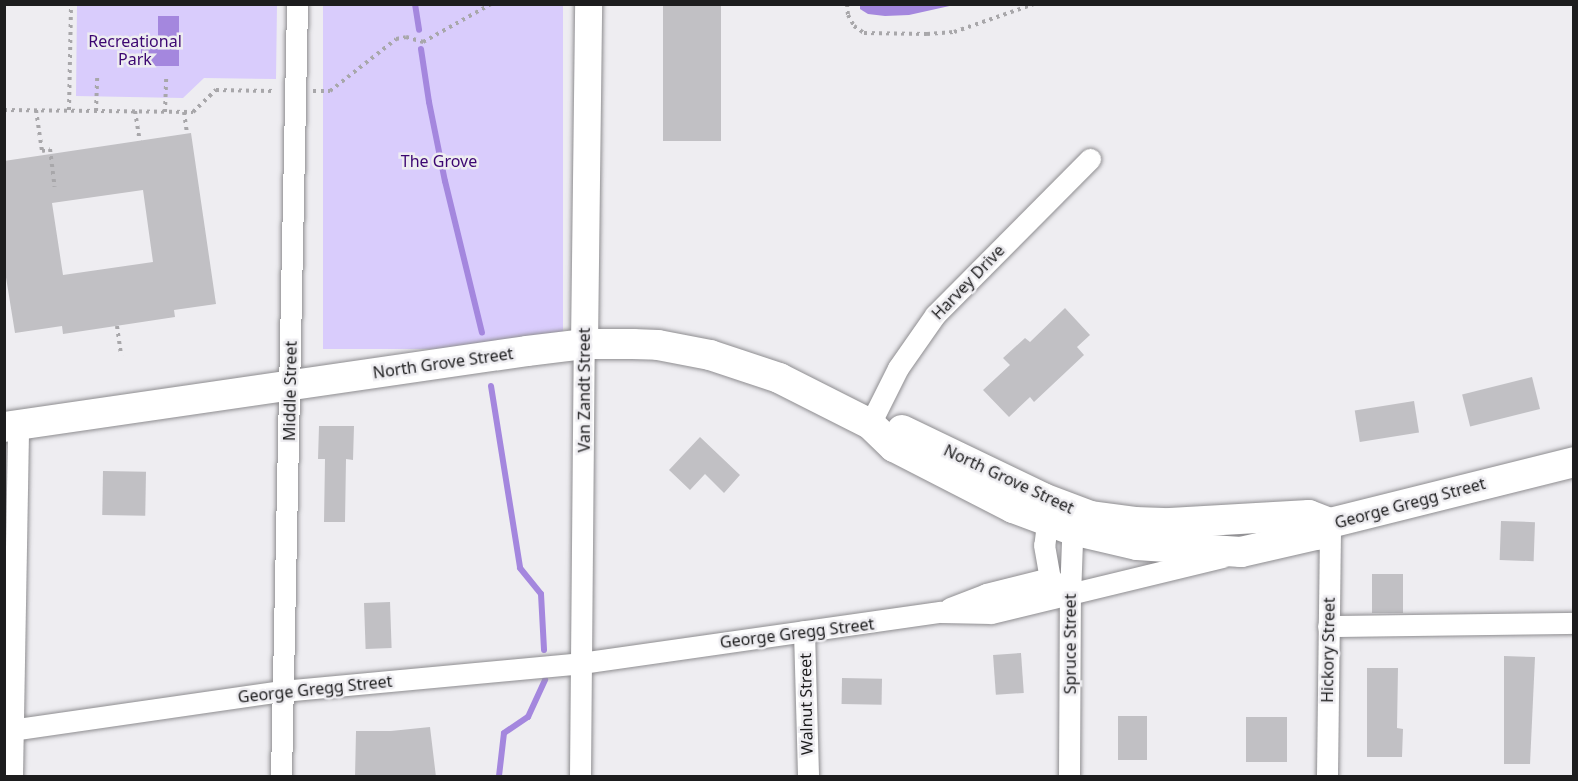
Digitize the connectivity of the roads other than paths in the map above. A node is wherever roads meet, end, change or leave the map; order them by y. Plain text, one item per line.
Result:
1 (297, 4) edge
2 (588, 4) edge
3 (1090, 159) dead end
4 (584, 344) junction
5 (291, 386) junction
6 (870, 424) junction
7 (11, 426) edge
8 (1574, 462) edge
9 (1061, 516) junction
10 (1330, 523) junction
11 (1241, 552) junction
12 (1050, 579) junction
13 (1070, 596) junction
14 (941, 612) junction
15 (1574, 623) edge
16 (1328, 626) junction
17 (804, 631) junction
18 (582, 663) junction
19 (282, 691) junction
20 (9, 730) edge
21 (12, 777) edge
22 (281, 777) edge
23 (580, 777) edge
24 (807, 777) edge
25 (1069, 777) edge
26 (1327, 777) edge

1 - 5 street, Middle Street
2 - 4 street, Van Zandt Street
3 - 6 street, Harvey Drive
4 - 5 main road, North Grove Street
4 - 6 main road, North Grove Street
4 - 18 street, Van Zandt Street
5 - 7 main road, North Grove Street
5 - 19 street, Middle Street
6 - 9 main road, North Grove Street
7 - 20 street
8 - 10 main road, George Gregg Street
9 - 10 main road, North Grove Street
9 - 11 main road, North Grove Street
9 - 12 street
9 - 13 street, Spruce Street
10 - 11 main road, George Gregg Street
10 - 16 street, Hickory Street
11 - 13 street, George Gregg Street
12 - 13 street
12 - 14 street
13 - 14 street, George Gregg Street
13 - 25 street, Spruce Street
14 - 17 street, George Gregg Street
15 - 16 street
16 - 26 street, Hickory Street
17 - 18 street, George Gregg Street
17 - 24 street, Walnut Street
18 - 19 street, George Gregg Street
18 - 23 street, Van Zandt Street
19 - 20 street, George Gregg Street
19 - 22 street, Middle Street
20 - 21 street

